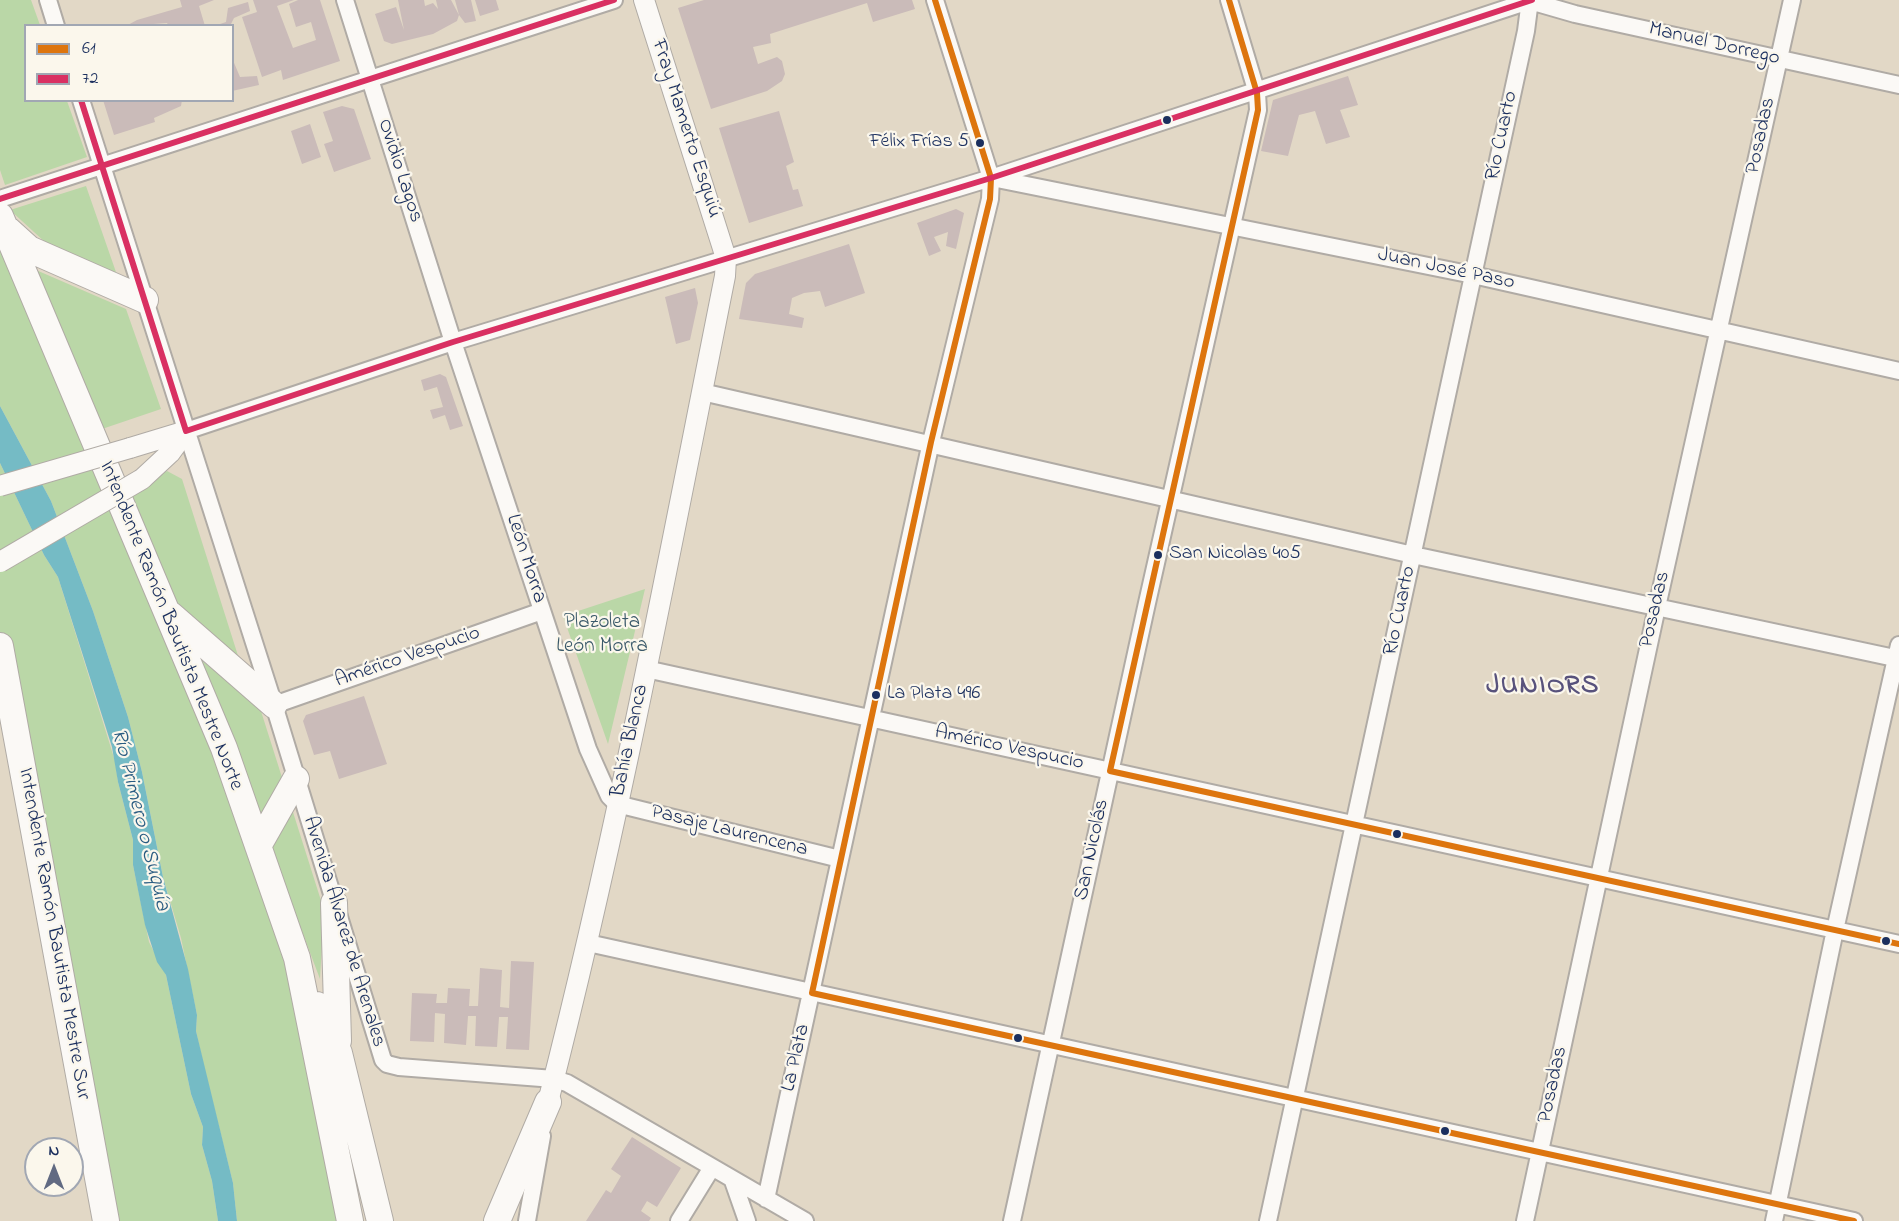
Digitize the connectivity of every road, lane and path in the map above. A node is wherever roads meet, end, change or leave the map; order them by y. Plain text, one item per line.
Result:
1 (48, 0) edge
2 (345, 0) edge
3 (614, 0) edge
4 (644, 0) edge
5 (935, 0) edge
6 (1229, 0) edge
7 (1530, 0) edge
8 (1792, 0) edge
9 (55, 24) edge
10 (1779, 59) junction
11 (370, 79) junction
12 (1899, 85) edge
13 (1257, 93) junction
14 (82, 102) edge
15 (102, 166) junction
16 (991, 178) junction
17 (4, 209) edge
18 (1232, 225) junction
19 (726, 258) junction
20 (1473, 275) junction
21 (145, 300) junction
22 (1720, 330) junction
23 (453, 342) junction
24 (1899, 371) edge
25 (702, 392) junction
26 (186, 431) junction
27 (931, 442) junction
28 (0, 486) edge
29 (1171, 499) junction
30 (1413, 555) junction
31 (0, 562) edge
32 (1657, 607) junction
33 (164, 609) junction
34 (542, 611) junction
35 (0, 646) edge
36 (1898, 654) edge
37 (646, 669) junction
38 (274, 705) junction
39 (870, 718) junction
40 (1110, 771) junction
41 (296, 779) junction
42 (617, 804) junction
43 (1355, 825) junction
44 (258, 846) junction
45 (840, 859) junction
46 (1598, 878) junction
47 (334, 903) junction
48 (1835, 930) junction
49 (588, 943) junction
50 (1899, 944) edge
51 (297, 958) junction
52 (812, 993) junction
53 (1050, 1045) junction
54 (339, 1053) junction
55 (551, 1090) junction
56 (1296, 1098) junction
57 (1540, 1151) junction
58 (711, 1169) junction
59 (733, 1181) junction
60 (766, 1199) junction
61 (1776, 1213) edge
62 (106, 1221) edge
63 (350, 1221) edge
64 (380, 1221) edge
65 (497, 1221) edge
66 (527, 1221) edge
67 (679, 1221) edge
68 (747, 1221) edge
69 (805, 1221) edge
70 (1012, 1221) edge
71 (1268, 1221) edge
72 (1525, 1221) edge
73 (1854, 1221) edge

1 - 9 street
2 - 11 street, Ovidio Lagos
3 - 11 street
4 - 19 street, Fray Mamerto Esquiú
5 - 16 street
6 - 13 street
7 - 10 street, Manuel Dorrego
7 - 13 street
7 - 20 street, Río Cuarto
8 - 10 street, Posadas
10 - 12 street, Manuel Dorrego
10 - 22 street, Posadas
11 - 15 street
11 - 23 street, Ovidio Lagos
13 - 16 street
13 - 18 street, San Nicolás
14 - 15 street, Avenida Álvarez de Arenales
15 - 17 street
15 - 21 street, Avenida Álvarez de Arenales
16 - 18 street, Juan José Paso
16 - 19 street
16 - 27 street, La Plata
17 - 21 main road
17 - 33 main road, Intendente Ramón Bautista Mestre Norte
18 - 20 street, Juan José Paso
18 - 29 street, San Nicolás
19 - 23 street
19 - 25 street, Bahía Blanca
20 - 22 street, Juan José Paso
20 - 30 street, Río Cuarto
21 - 26 street, Avenida Álvarez de Arenales
22 - 24 street, Juan José Paso
22 - 32 street, Posadas
23 - 26 street
23 - 34 street, León Morra
25 - 27 street
25 - 37 street, Bahía Blanca
26 - 28 street, bridge
26 - 31 street, bridge
26 - 38 street, Avenida Álvarez de Arenales
27 - 29 street
27 - 39 street, La Plata
29 - 30 street
29 - 40 street, San Nicolás
30 - 32 street
30 - 43 street, Río Cuarto
32 - 36 street
32 - 46 street, Posadas
33 - 38 main road
33 - 44 main road, Intendente Ramón Bautista Mestre Norte
34 - 38 street, Américo Vespucio
34 - 42 street, León Morra
35 - 62 main road, Intendente Ramón Bautista Mestre Sur
36 - 48 street
37 - 39 street, Américo Vespucio
37 - 42 street, Bahía Blanca
38 - 41 street, Avenida Álvarez de Arenales
39 - 40 street, Américo Vespucio
39 - 45 street, La Plata
40 - 43 street, Américo Vespucio
40 - 53 street, San Nicolás
41 - 44 main road
41 - 47 street, Avenida Álvarez de Arenales
42 - 45 street, Pasaje Laurencena
42 - 49 street, Bahía Blanca
43 - 46 street, Américo Vespucio
43 - 56 street, Río Cuarto
44 - 51 main road, Intendente Ramón Bautista Mestre Norte
45 - 52 street, La Plata
46 - 48 street, Américo Vespucio
46 - 57 street, Posadas
47 - 54 main road
47 - 55 street, Avenida Álvarez de Arenales
48 - 50 street, Américo Vespucio
48 - 61 street
49 - 52 street
49 - 55 street, Bahía Blanca
51 - 54 main road
51 - 63 main road, Intendente Ramón Bautista Mestre Norte
52 - 53 street
52 - 60 street, La Plata
53 - 56 street
53 - 70 street, San Nicolás
54 - 64 main road
55 - 58 street, Avenida Álvarez de Arenales
55 - 65 main road
55 - 66 street, Bahía Blanca
56 - 57 street
56 - 71 street, Río Cuarto
57 - 61 street
57 - 72 street, Posadas
58 - 59 street, Avenida Álvarez de Arenales
58 - 67 street
59 - 60 street, Avenida Álvarez de Arenales
59 - 68 street
60 - 69 street, Avenida Álvarez de Arenales
61 - 73 street

